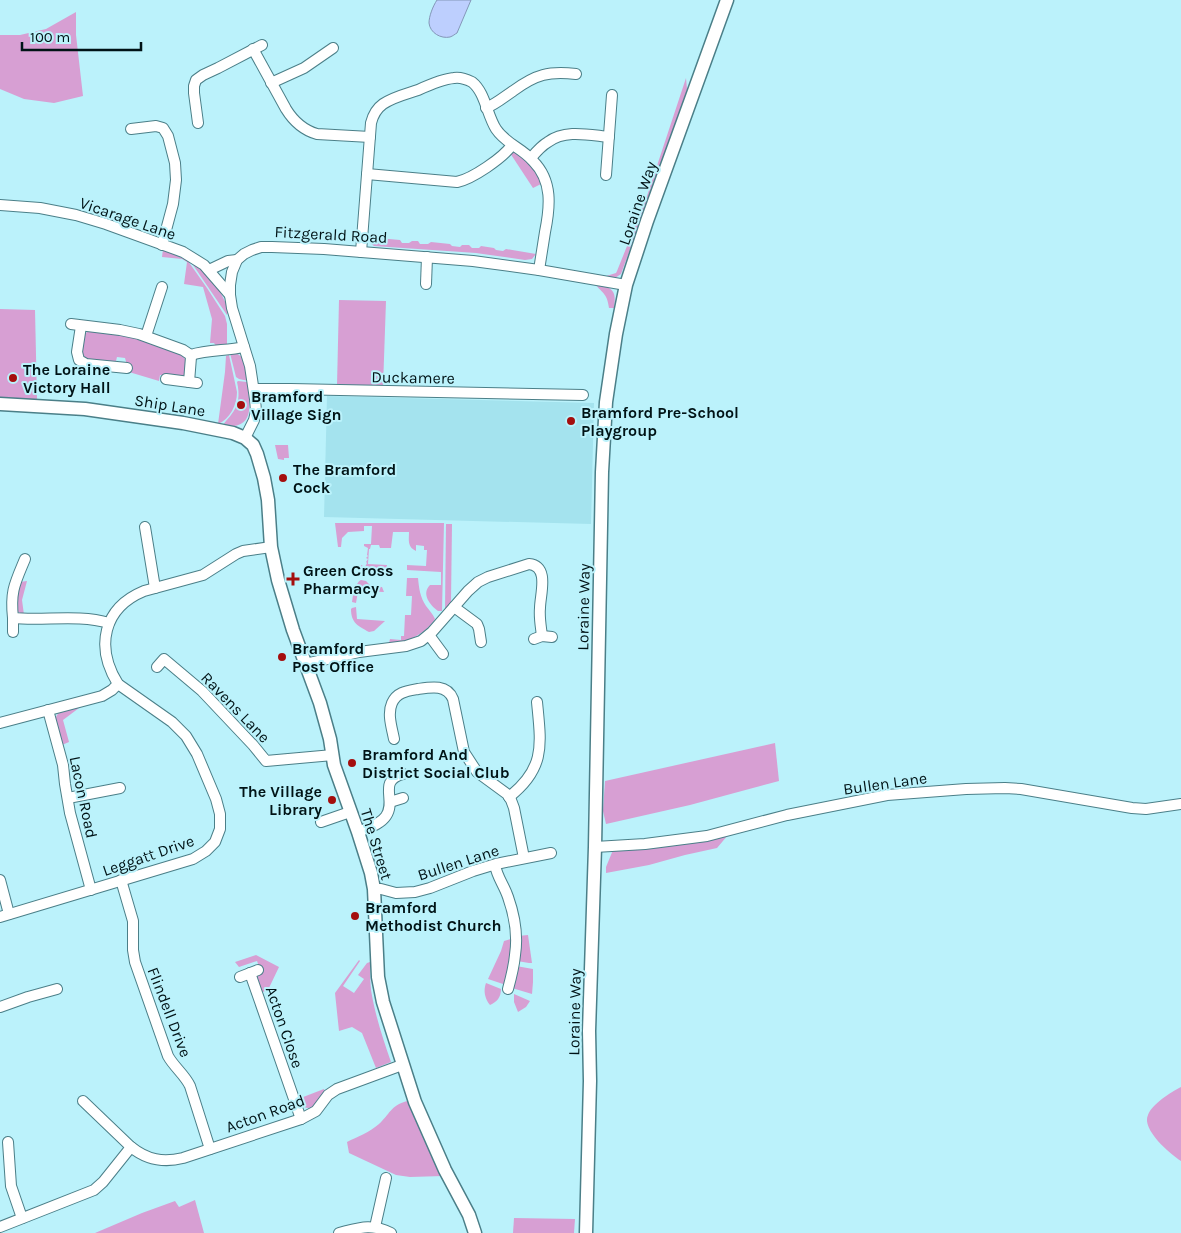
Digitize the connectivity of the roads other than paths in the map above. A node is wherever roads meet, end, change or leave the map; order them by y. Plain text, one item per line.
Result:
1 (726, 0) edge
2 (333, 48) dead end
3 (576, 74) dead end
4 (271, 83) junction
5 (612, 95) dead end
6 (486, 108) junction
7 (198, 123) dead end
8 (131, 129) dead end
9 (370, 136) junction
10 (609, 136) junction
11 (512, 145) junction
12 (530, 158) junction
13 (367, 174) junction
14 (606, 175) dead end
15 (0, 204) edge
16 (162, 244) junction
17 (360, 252) junction
18 (427, 257) junction
19 (237, 260) junction
20 (209, 270) junction
21 (539, 270) junction
22 (426, 284) dead end
23 (626, 285) junction
24 (162, 287) dead end
25 (230, 295) junction
26 (146, 336) junction
27 (244, 347) junction
28 (191, 355) junction
29 (127, 368) dead end
30 (166, 379) dead end
31 (254, 389) junction
32 (572, 395) junction
33 (583, 396) dead end
34 (0, 404) edge
35 (572, 406) dead end
36 (245, 438) junction
37 (145, 527) dead end
38 (272, 546) junction
39 (25, 559) dead end
40 (154, 588) junction
41 (454, 607) junction
42 (13, 618) junction
43 (109, 623) junction
44 (13, 632) dead end
45 (429, 635) junction
46 (543, 637) dead end
47 (481, 642) dead end
48 (443, 654) dead end
49 (305, 664) junction
50 (157, 667) dead end
51 (118, 684) junction
52 (537, 702) dead end
53 (48, 710) junction
54 (0, 723) edge
55 (394, 739) dead end
56 (332, 755) junction
57 (403, 774) dead end
58 (120, 788) dead end
59 (509, 797) junction
60 (68, 798) junction
61 (403, 798) dead end
62 (390, 802) junction
63 (1181, 804) edge
64 (350, 812) junction
65 (320, 822) dead end
66 (358, 832) junction
67 (595, 847) junction
68 (551, 853) dead end
69 (524, 858) junction
70 (495, 864) junction
71 (0, 880) edge
72 (121, 880) junction
73 (374, 889) junction
74 (91, 890) junction
75 (4, 916) edge
76 (249, 973) dead end
77 (57, 989) dead end
78 (508, 989) dead end
79 (0, 1007) edge
80 (402, 1065) junction
81 (83, 1101) dead end
82 (301, 1119) junction
83 (8, 1142) dead end
84 (131, 1147) junction
85 (210, 1149) junction
86 (386, 1178) dead end
87 (22, 1218) junction
88 (0, 1227) edge
89 (375, 1227) junction
90 (339, 1233) edge
91 (391, 1233) edge
92 (475, 1233) edge
93 (586, 1233) edge

1 - 23 main road, Loraine Way
2 - 4 street
3 - 6 street
4 - 7 street
4 - 9 street
5 - 10 street
6 - 9 street
6 - 11 street
8 - 16 street
9 - 13 street
10 - 12 street
10 - 14 street
11 - 12 street
11 - 13 street
12 - 21 street
13 - 17 street
15 - 16 street, Vicarage Lane
16 - 20 street, Vicarage Lane
17 - 18 street, Fitzgerald Road
17 - 19 street, Fitzgerald Road
18 - 21 street, Fitzgerald Road
18 - 22 street
19 - 20 street, Fitzgerald Road
19 - 25 street
20 - 25 street, Vicarage Lane
21 - 23 street, Fitzgerald Road
23 - 67 main road, Loraine Way
24 - 26 street
25 - 27 street
26 - 28 street
26 - 29 street
27 - 28 street
27 - 31 street
28 - 30 street
31 - 32 street, Duckamere
31 - 36 street
32 - 33 street, Duckamere
32 - 35 street
34 - 36 main road, Ship Lane
36 - 38 main road
37 - 40 street
38 - 40 street
38 - 49 main road, The Street
39 - 42 street
40 - 43 street
41 - 45 street
41 - 46 street
41 - 47 street
42 - 43 street
42 - 44 street
43 - 51 street
45 - 48 street
45 - 49 street
49 - 56 main road, The Street
50 - 56 street, Ravens Lane
51 - 53 street
51 - 72 street, Leggatt Drive
52 - 59 street
53 - 54 street
53 - 60 street, Lacon Road
55 - 59 street
56 - 64 main road, The Street
57 - 62 street
58 - 60 street
59 - 69 street
60 - 74 street, Lacon Road
61 - 62 street
62 - 66 street
63 - 67 street, Bullen Lane
64 - 65 street
64 - 66 main road, The Street
66 - 73 main road, The Street
67 - 93 main road, Loraine Way
68 - 69 street, Bullen Lane
69 - 70 street, Bullen Lane
70 - 73 street, Bullen Lane
70 - 78 street
71 - 75 street
72 - 74 street, Leggatt Drive
72 - 85 street, Flindell Drive
73 - 80 main road, The Street
74 - 75 street, Leggatt Drive
76 - 82 street, Acton Close
77 - 79 street
80 - 82 street, Acton Road
80 - 92 main road, The Street
81 - 84 street, Acton Road
82 - 85 street, Acton Road
83 - 87 street
84 - 85 street, Acton Road
84 - 87 street
86 - 89 street
87 - 88 street
89 - 90 street
89 - 91 street

